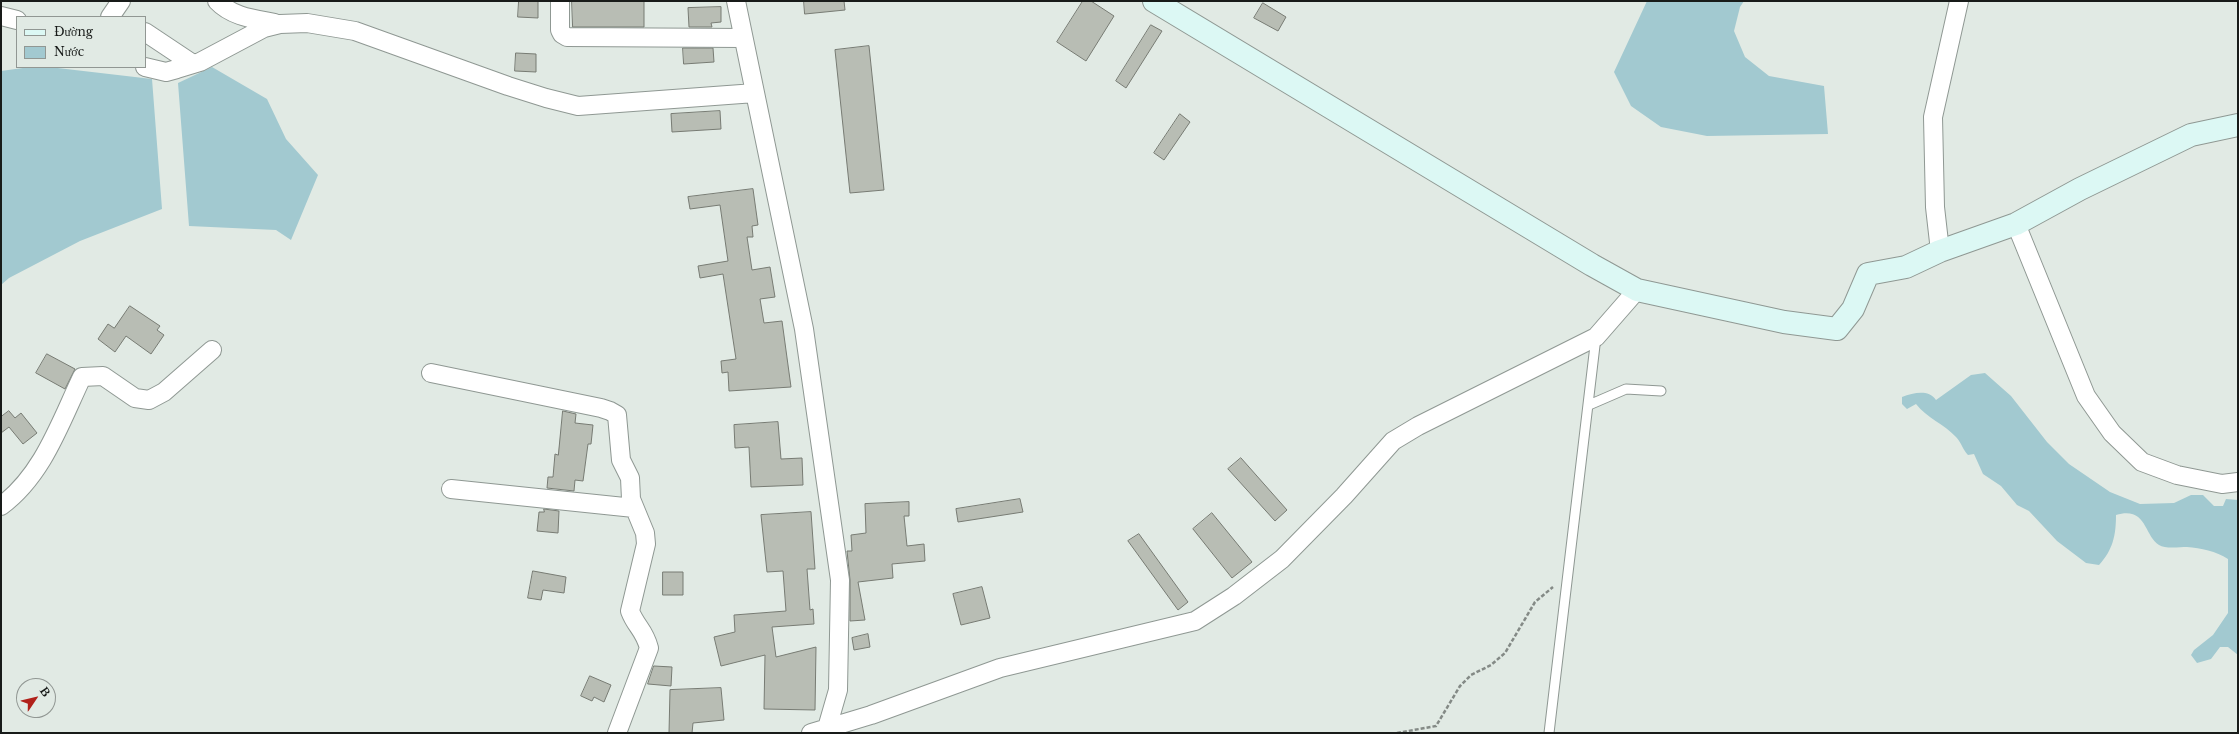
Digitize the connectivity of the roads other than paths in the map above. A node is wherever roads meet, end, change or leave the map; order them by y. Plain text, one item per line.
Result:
1 (217, 1) edge
2 (560, 1) edge
3 (736, 1) edge
4 (1154, 1) edge
5 (1959, 1) edge
6 (1, 16) edge
7 (16, 20) edge
8 (280, 24) junction
9 (146, 33) edge
10 (743, 38) junction
11 (193, 64) junction
12 (146, 67) edge
13 (755, 93) junction
14 (2238, 125) edge
15 (2016, 224) junction
16 (1940, 251) junction
17 (1637, 290) junction
18 (1596, 337) junction
19 (212, 350) dead end
20 (431, 373) dead end
21 (1661, 392) dead end
22 (1589, 405) junction
23 (2238, 482) edge
24 (451, 489) dead end
25 (1, 506) edge
26 (634, 508) junction
27 (822, 731) edge
28 (617, 733) edge
29 (1549, 733) edge

1 - 8 street
2 - 10 street
3 - 10 street
4 - 17 street
5 - 16 street
6 - 7 street
8 - 11 street
8 - 13 street
9 - 11 street
10 - 13 street
11 - 12 street
13 - 27 street
14 - 15 street
15 - 16 street
15 - 23 street
16 - 17 street
17 - 18 street
18 - 22 lane
18 - 27 street
19 - 25 street
20 - 26 street
21 - 22 lane
22 - 29 lane
24 - 26 street
26 - 28 street

